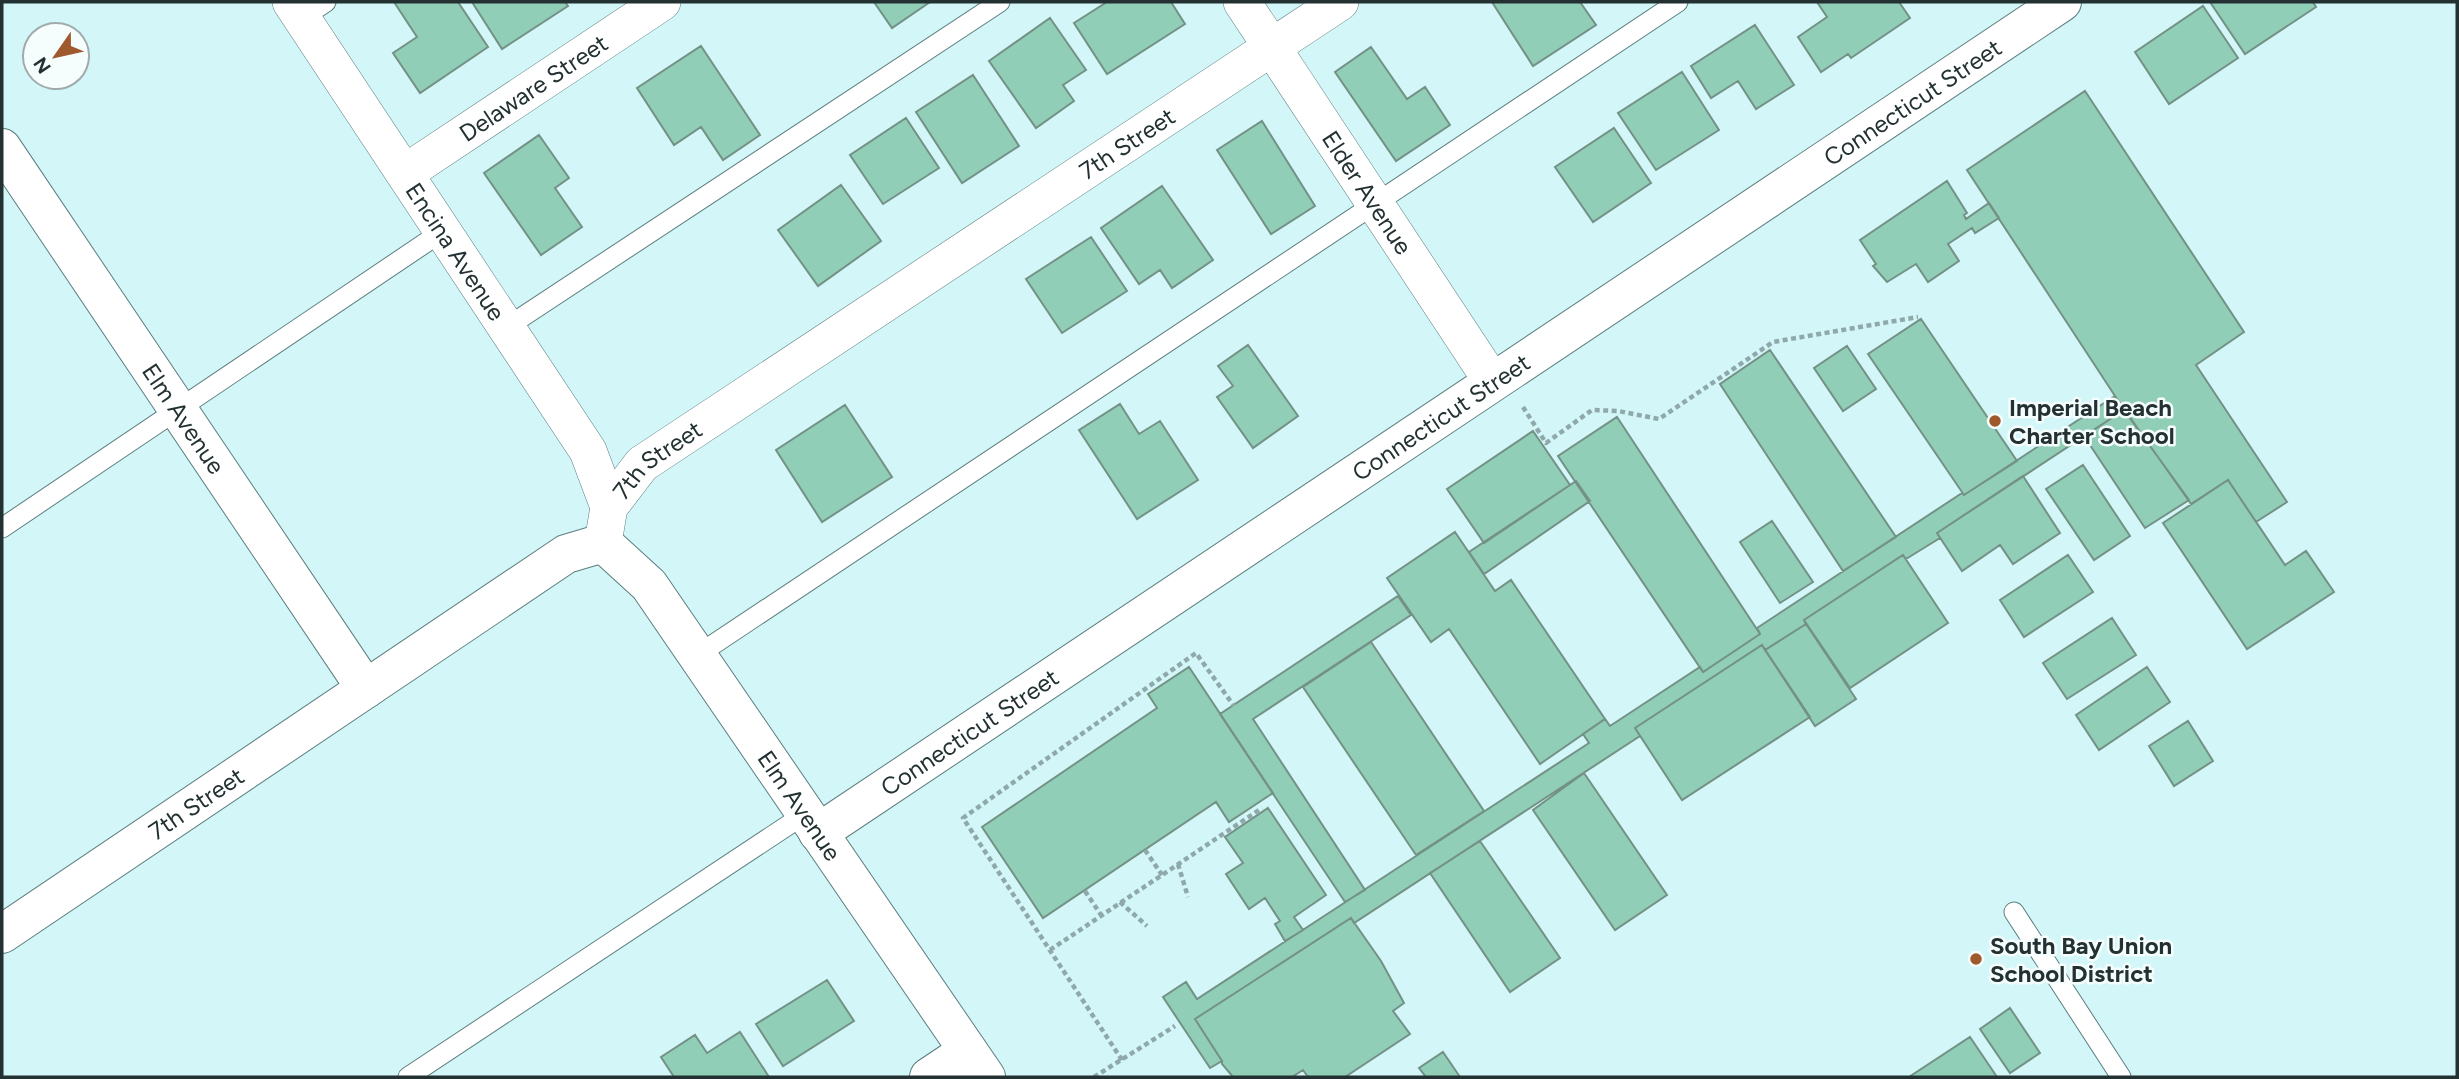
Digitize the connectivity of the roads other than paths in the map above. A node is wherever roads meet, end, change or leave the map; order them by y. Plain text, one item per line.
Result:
1 (662, 2) edge
2 (1000, 2) edge
3 (1242, 2) edge
4 (1340, 2) edge
5 (1678, 2) edge
6 (2062, 2) edge
7 (306, 7) edge
8 (1272, 47) junction
9 (2, 148) edge
10 (405, 173) junction
11 (1374, 204) junction
12 (443, 231) junction
13 (507, 327) junction
14 (1492, 381) junction
15 (178, 409) junction
16 (606, 525) junction
17 (2, 528) edge
18 (696, 656) junction
19 (366, 689) junction
20 (811, 823) junction
21 (2014, 912) dead end
22 (2, 934) edge
23 (977, 1064) edge
24 (408, 1077) edge
25 (929, 1077) edge
26 (2121, 1077) edge

1 - 10 street, Delaware Street
2 - 13 lane
3 - 8 street, Elder Avenue
4 - 8 street, 7th Street
5 - 11 lane
6 - 14 street, Connecticut Street
7 - 10 street, Encina Avenue
8 - 11 street, Elder Avenue
8 - 16 street, 7th Street
9 - 15 street, Elm Avenue
10 - 12 street, Encina Avenue
11 - 14 street, Elder Avenue
11 - 18 lane
12 - 13 street, Encina Avenue
12 - 15 lane
13 - 16 street, Encina Avenue
14 - 20 street, Connecticut Street
15 - 17 lane
15 - 19 street, Elm Avenue
16 - 18 street, Elm Avenue
16 - 19 street, 7th Street
18 - 20 street, Elm Avenue
19 - 22 street, 7th Street
20 - 23 street, Elm Avenue
20 - 24 lane
21 - 26 lane
23 - 25 street

